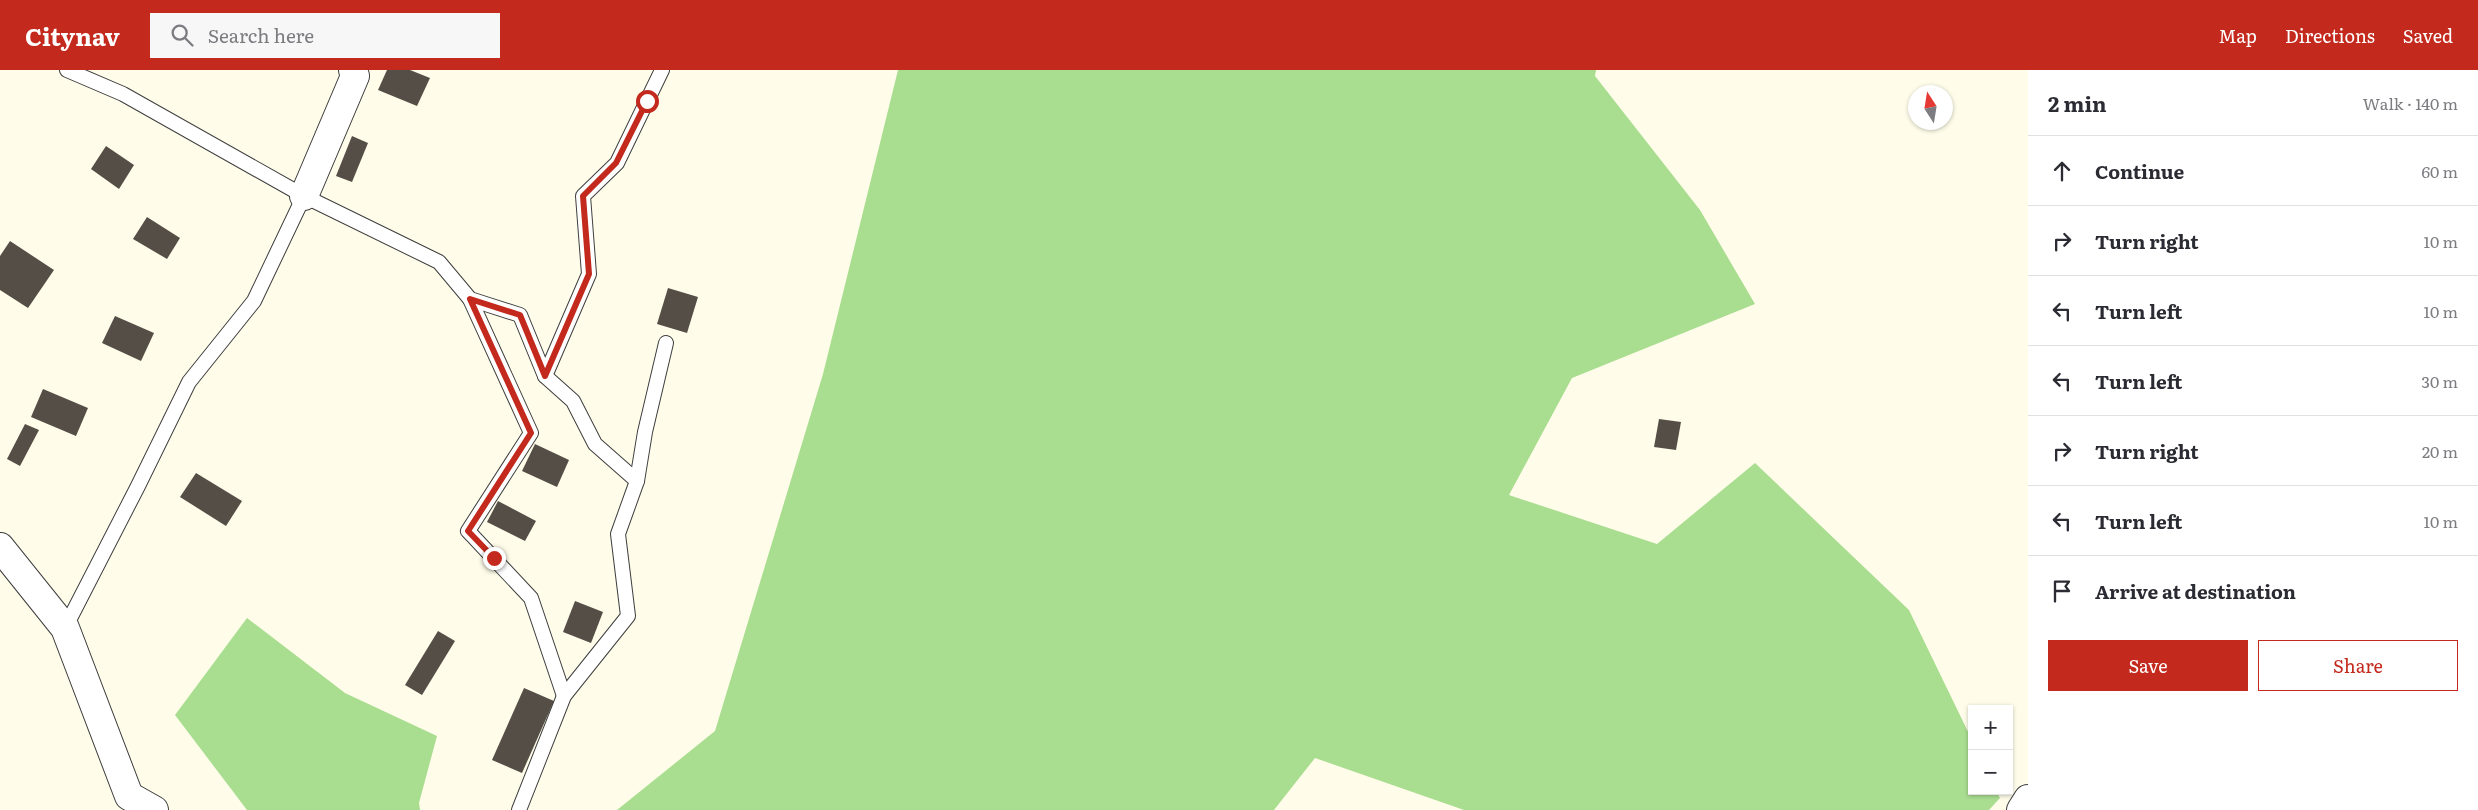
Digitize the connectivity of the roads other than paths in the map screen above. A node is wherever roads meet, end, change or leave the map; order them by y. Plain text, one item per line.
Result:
1 (67, 70) edge
2 (354, 70) edge
3 (662, 70) edge
4 (304, 196) junction
5 (470, 299) junction
6 (666, 343) dead end
7 (545, 376) junction
8 (637, 481) junction
9 (0, 547) edge
10 (65, 628) junction
11 (564, 696) junction
12 (2028, 799) edge
13 (154, 810) edge
14 (519, 810) edge
15 (2021, 810) edge

1 - 4 lane
2 - 4 street
3 - 7 lane
4 - 5 lane
4 - 10 lane
5 - 7 lane
5 - 11 lane
6 - 8 lane
7 - 8 lane
8 - 11 lane
9 - 10 street
10 - 13 street
11 - 14 lane
12 - 15 street

